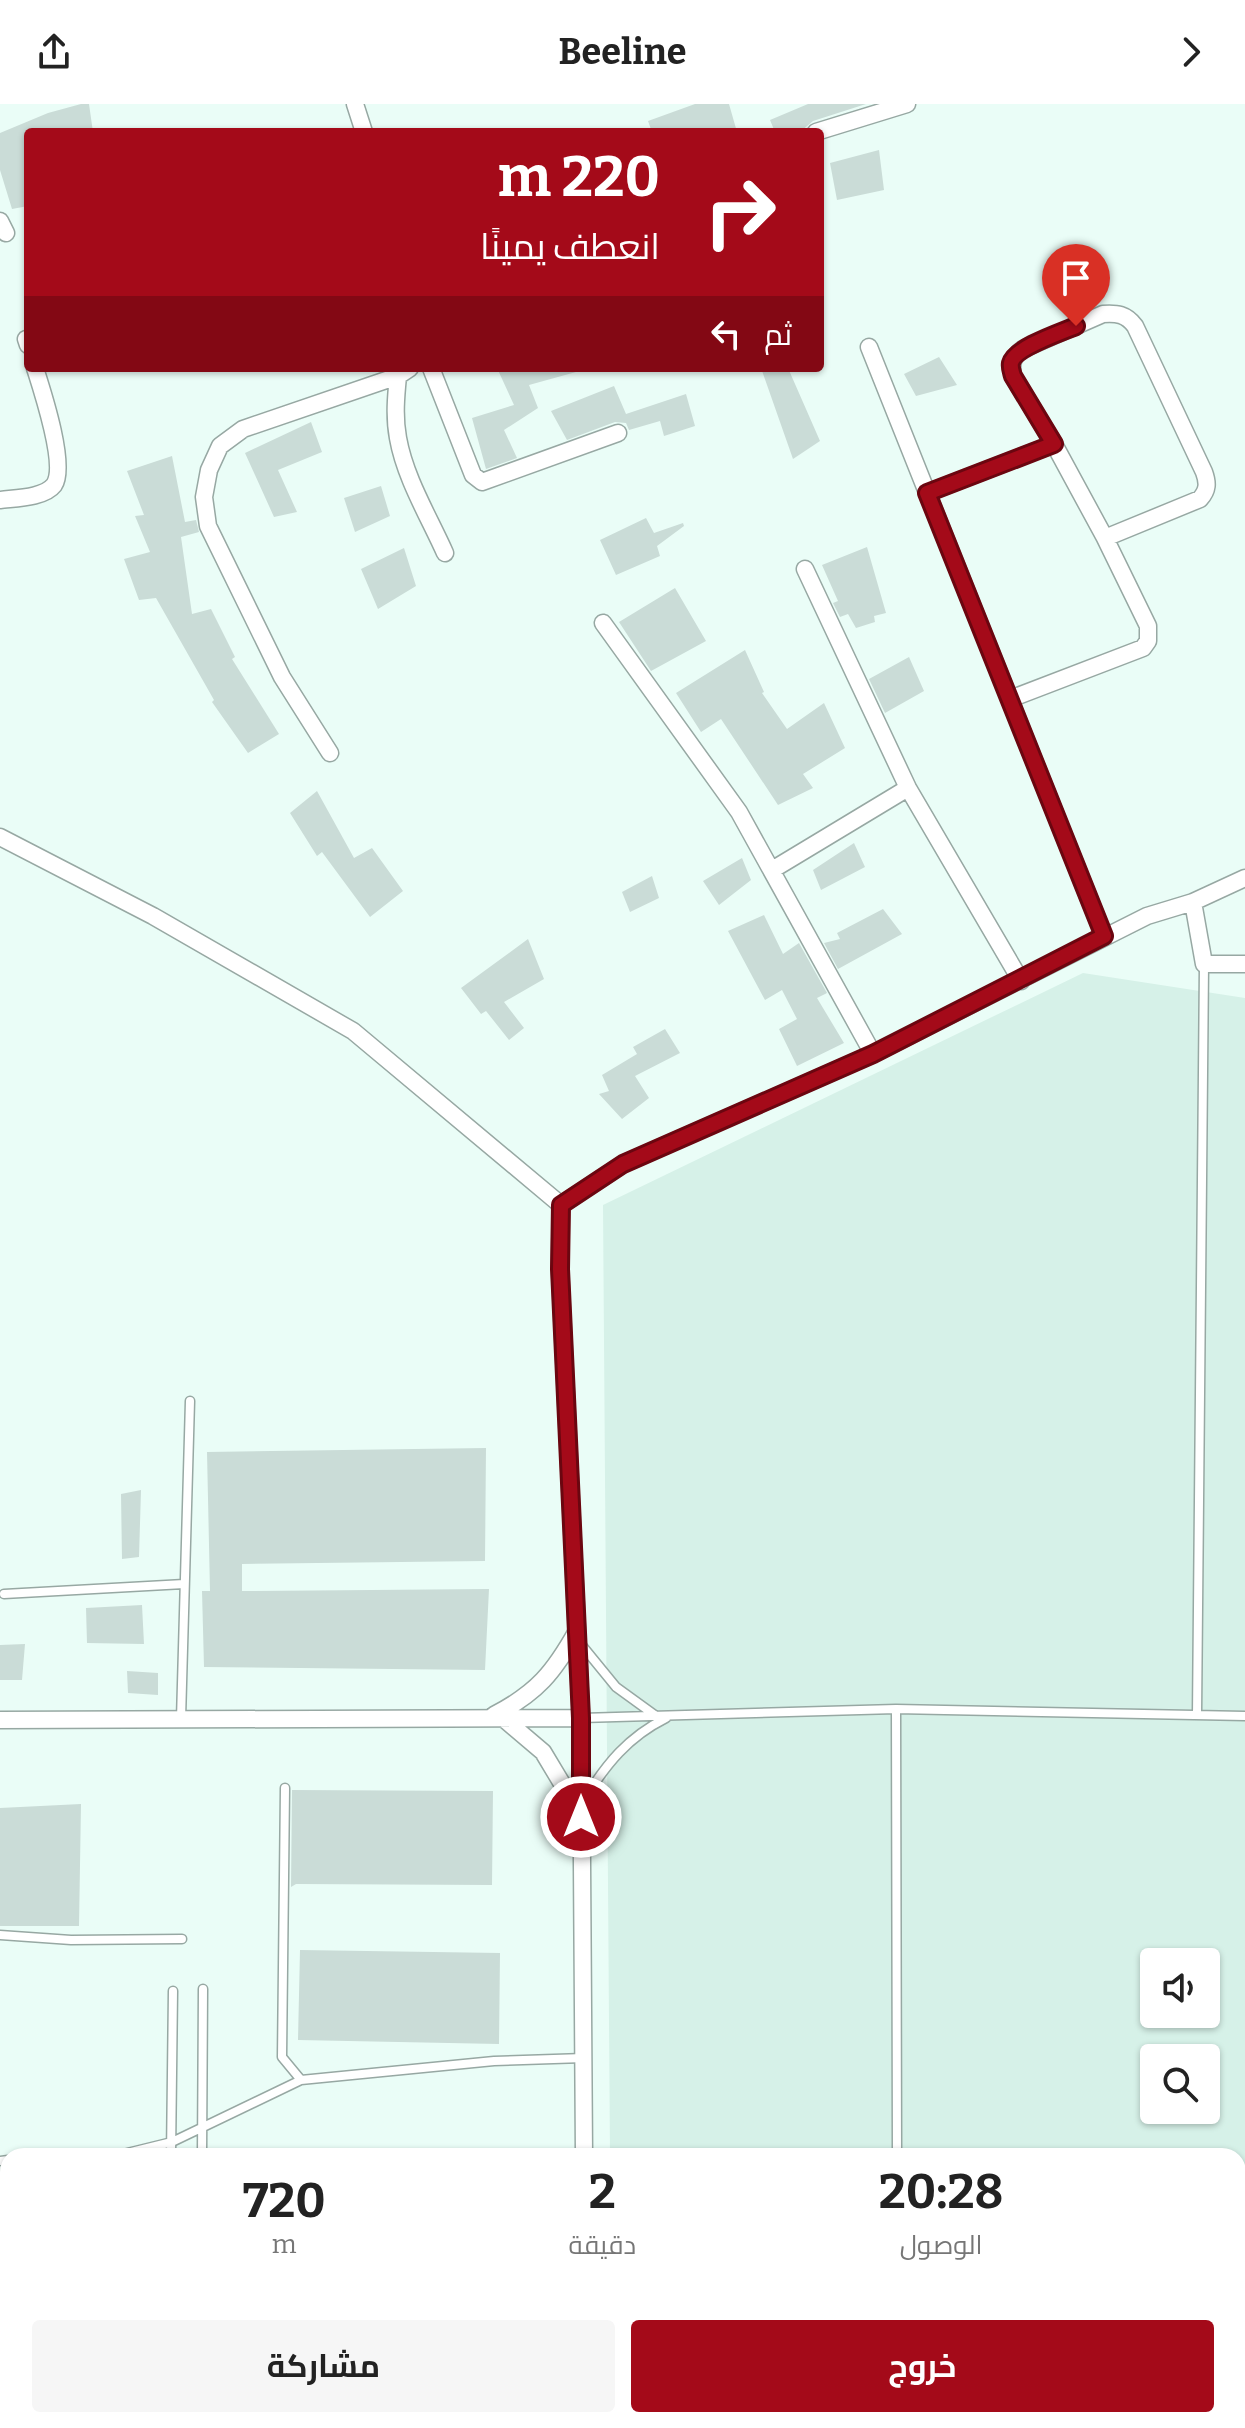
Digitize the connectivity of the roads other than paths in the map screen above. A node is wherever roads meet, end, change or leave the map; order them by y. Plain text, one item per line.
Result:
1 (355, 104) edge
2 (907, 104) edge
3 (363, 128) edge
4 (824, 130) edge
5 (869, 347) dead end
6 (36, 372) edge
7 (404, 372) edge
8 (433, 372) edge
9 (618, 433) dead end
10 (1054, 444) junction
11 (927, 493) junction
12 (0, 500) edge
13 (1105, 538) junction
14 (445, 553) dead end
15 (805, 569) dead end
16 (603, 623) dead end
17 (1010, 699) junction
18 (330, 753) dead end
19 (908, 788) junction
20 (0, 837) edge
21 (772, 870) junction
22 (1245, 878) edge
23 (1193, 902) junction
24 (1104, 936) junction
25 (1204, 964) junction
26 (1245, 964) edge
27 (1021, 981) junction
28 (873, 1054) junction
29 (561, 1205) junction
30 (190, 1401) dead end
31 (184, 1584) junction
32 (4, 1594) dead end
33 (578, 1635) junction
34 (896, 1709) junction
35 (1197, 1715) junction
36 (657, 1716) junction
37 (1245, 1716) edge
38 (668, 1717) junction
39 (496, 1718) junction
40 (581, 1718) junction
41 (181, 1719) junction
42 (0, 1720) edge
43 (285, 1788) dead end
44 (581, 1810) junction
45 (0, 1935) edge
46 (182, 1939) dead end
47 (203, 1989) dead end
48 (173, 1991) dead end
49 (584, 2058) junction
50 (301, 2080) junction
51 (203, 2127) junction
52 (172, 2142) junction
53 (148, 2148) edge
54 (172, 2148) edge
55 (202, 2148) edge
56 (584, 2148) edge
57 (897, 2148) edge

1 - 3 street
2 - 4 street
5 - 11 street
6 - 12 street
7 - 14 street
7 - 18 street
8 - 9 street
10 - 11 street
10 - 13 street
10 - 13 street
11 - 17 street
13 - 17 street
15 - 19 street
16 - 21 street
17 - 24 street
19 - 21 street
19 - 27 street
20 - 29 street
21 - 28 street
22 - 23 street
23 - 24 street
23 - 25 street
24 - 27 street
25 - 26 street
25 - 35 lane
27 - 28 street
28 - 29 street
29 - 33 street
30 - 31 lane
31 - 32 lane
31 - 41 lane
33 - 36 lane
33 - 39 street
33 - 40 street
34 - 35 lane
34 - 38 lane
34 - 57 lane
35 - 37 lane
36 - 38 lane
36 - 40 lane
38 - 44 lane
39 - 40 street
39 - 41 street
39 - 44 street
40 - 44 street
41 - 42 street
43 - 50 lane
44 - 49 street
45 - 46 lane
47 - 51 lane
48 - 52 lane
49 - 50 lane
49 - 56 street
50 - 51 lane
51 - 52 lane
51 - 55 lane
52 - 53 lane
52 - 54 lane

